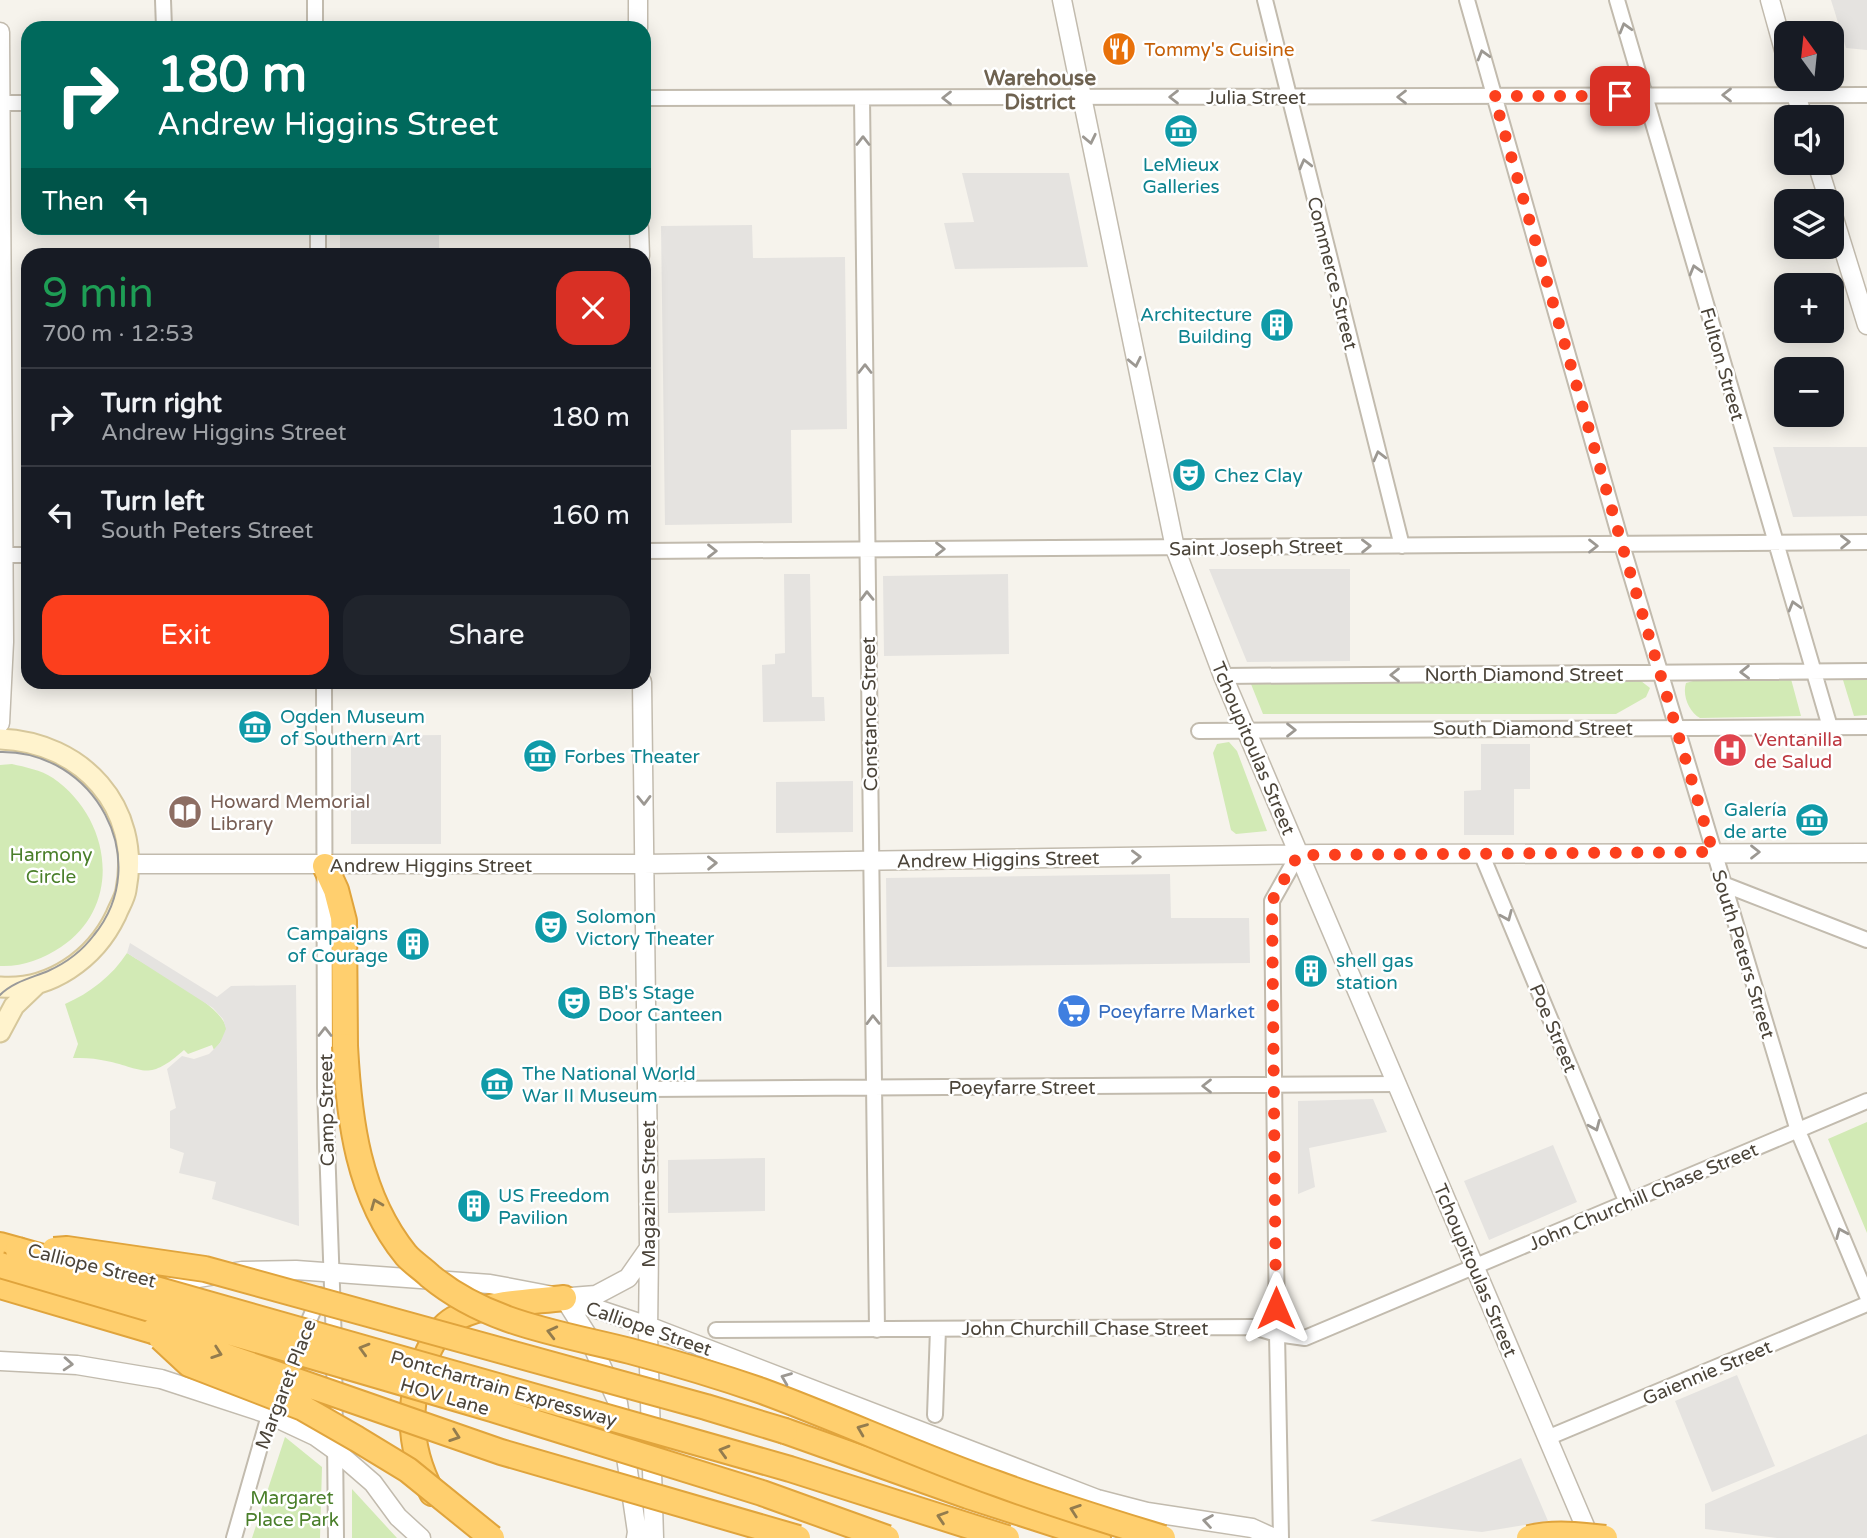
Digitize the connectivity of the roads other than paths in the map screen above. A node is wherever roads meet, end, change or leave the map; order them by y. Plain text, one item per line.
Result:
1 (163, 0) edge
2 (315, 0) edge
3 (638, 0) edge
4 (1062, 0) edge
5 (1265, 0) edge
6 (1467, 0) edge
7 (1617, 0) edge
8 (1770, 0) edge
9 (164, 21) edge
10 (316, 21) edge
11 (638, 21) edge
12 (1776, 21) edge
13 (0, 32) edge
14 (1774, 88) edge
15 (1836, 91) edge
16 (1867, 94) edge
17 (1494, 96) junction
18 (1644, 96) junction
19 (1288, 97) junction
20 (651, 98) edge
21 (862, 98) junction
22 (1081, 98) junction
23 (0, 103) edge
24 (21, 103) edge
25 (1844, 251) edge
26 (1867, 325) edge
27 (1867, 542) edge
28 (1776, 544) junction
29 (1402, 545) junction
30 (1622, 545) junction
31 (1175, 548) junction
32 (866, 550) junction
33 (651, 551) edge
34 (2, 555) edge
35 (21, 555) edge
36 (1813, 671) junction
37 (1867, 671) edge
38 (1660, 674) junction
39 (1223, 676) junction
40 (324, 689) edge
41 (642, 689) edge
42 (0, 723) edge
43 (1676, 727) junction
44 (1830, 727) junction
45 (1867, 727) edge
46 (1247, 730) junction
47 (1199, 731) dead end
48 (0, 739) edge
49 (1713, 852) junction
50 (1481, 853) junction
51 (1867, 853) edge
52 (1298, 855) junction
53 (871, 861) junction
54 (129, 864) junction
55 (644, 864) junction
56 (325, 866) junction
57 (1723, 884) junction
58 (1867, 940) edge
59 (37, 984) junction
60 (0, 987) edge
61 (0, 1032) edge
62 (1398, 1084) junction
63 (1275, 1086) junction
64 (874, 1088) junction
65 (647, 1089) junction
66 (1867, 1101) edge
67 (1798, 1131) junction
68 (1627, 1203) junction
69 (649, 1247) junction
70 (5, 1250) edge
71 (1475, 1268) junction
72 (330, 1272) junction
73 (0, 1286) edge
74 (1867, 1296) edge
75 (564, 1298) junction
76 (0, 1300) edge
77 (51, 1300) junction
78 (1867, 1304) edge
79 (648, 1326) junction
80 (716, 1329) dead end
81 (938, 1329) junction
82 (877, 1330) junction
83 (153, 1331) junction
84 (1277, 1334) junction
85 (0, 1361) edge
86 (268, 1414) junction
87 (935, 1415) dead end
88 (1547, 1438) junction
89 (336, 1451) junction
90 (233, 1538) edge
91 (337, 1538) edge
92 (421, 1538) edge
93 (492, 1538) edge
94 (507, 1538) edge
95 (636, 1538) edge
96 (654, 1538) edge
97 (798, 1538) edge
98 (887, 1538) edge
99 (1007, 1538) edge
100 (1098, 1538) edge
101 (1163, 1538) edge
102 (1274, 1538) edge
103 (1281, 1538) edge
104 (1529, 1538) edge
105 (1590, 1538) edge
106 (1605, 1538) edge

1 - 9 street
2 - 10 street
3 - 11 street
4 - 22 street, Tchoupitoulas Street
5 - 19 street, Commerce Street
17 -> 6 street, South Peters Street
18 -> 7 street, Fulton Street
8 - 12 street
13 - 23 street
14 -> 18 street, Julia Street
15 - 16 street, Julia Street
17 - 18 street, Julia Street
17 -> 19 street, Julia Street
17 - 30 street, South Peters Street
28 -> 18 street, Fulton Street
19 -> 22 street, Julia Street
29 -> 19 street, Commerce Street
20 - 21 street, Julia Street
22 -> 21 street, Julia Street
32 -> 21 street, Constance Street
22 -> 31 street, Tchoupitoulas Street
23 - 24 street
23 - 34 street
25 - 26 street
28 -> 27 street, Saint Joseph Street
28 - 30 street, Saint Joseph Street
36 -> 28 street, Fulton Street
29 -> 30 street, Saint Joseph Street
31 -> 29 street, Saint Joseph Street
30 - 38 street, South Peters Street
32 -> 31 street, Saint Joseph Street
31 - 39 street, Tchoupitoulas Street
33 -> 32 street, Saint Joseph Street
53 -> 32 street, Constance Street
34 - 35 street
34 - 42 street
36 - 37 street, North Diamond Street
36 -> 38 street, North Diamond Street
36 - 44 street, Fulton Street
38 -> 39 street, North Diamond Street
38 - 43 street, South Peters Street
39 - 46 street, Tchoupitoulas Street
40 - 56 street, Camp Street
41 -> 55 street, Magazine Street
43 - 44 street, South Diamond Street
46 -> 43 street, South Diamond Street
43 - 49 street, South Peters Street
44 - 45 street, South Diamond Street
46 - 47 street, South Diamond Street
46 - 52 street, Tchoupitoulas Street
48 - 54 main road
49 - 50 street, Andrew Higgins Street
49 -> 51 street, Andrew Higgins Street
49 - 57 street, South Peters Street
50 - 52 street, Andrew Higgins Street
50 -> 68 street, Poe Street
53 -> 52 street, Andrew Higgins Street
52 - 62 street, Tchoupitoulas Street
52 - 63 street
55 -> 53 street, Andrew Higgins Street
64 -> 53 street, Constance Street
54 - 56 street, Andrew Higgins Street
54 - 59 main road
55 - 56 street, Andrew Higgins Street
55 - 65 street, Magazine Street
72 -> 56 street, Camp Street
101 -> 56 highway, bridge
57 - 58 street
57 - 67 street, South Peters Street
59 - 60 main road
59 - 61 main road
62 - 63 street, Poeyfarre Street
62 - 71 street, Tchoupitoulas Street
63 -> 64 street, Poeyfarre Street
63 - 84 street
64 - 65 street, Poeyfarre Street
64 - 82 street, Constance Street
65 - 69 street, Magazine Street
66 - 67 street, John Churchill Chase Street
67 - 68 street, John Churchill Chase Street
74 -> 67 street, South Peters Street
68 - 71 street, John Churchill Chase Street
69 - 75 street
69 - 79 street, Magazine Street
70 - 72 street, Calliope Street
70 - 98 highway, HOV Lane, bridge
99 -> 70 highway, Pontchartrain Expressway, bridge
70 - 100 highway, bridge
71 - 84 street, John Churchill Chase Street
71 - 88 street, Tchoupitoulas Street
72 - 75 street, Calliope Street
72 - 86 street, Margaret Place
72 - 89 street, Camp Street
73 - 77 highway
75 - 79 street, Calliope Street
75 - 94 highway
75 - 95 street
76 - 77 highway
77 - 83 highway
78 - 88 street, Gaiennie Street
79 - 96 street, Magazine Street
102 -> 79 street, Calliope Street
80 - 82 street, John Churchill Chase Street
81 - 82 street, John Churchill Chase Street
81 - 84 street, John Churchill Chase Street
81 - 87 street
83 - 93 highway, bridge
83 -> 97 highway, bridge
84 - 103 street
85 -> 86 street
86 - 89 street
86 - 90 street, Margaret Place
88 - 105 street, Tchoupitoulas Street
89 - 91 street, Camp Street
89 - 92 street
104 - 106 highway, bridge

